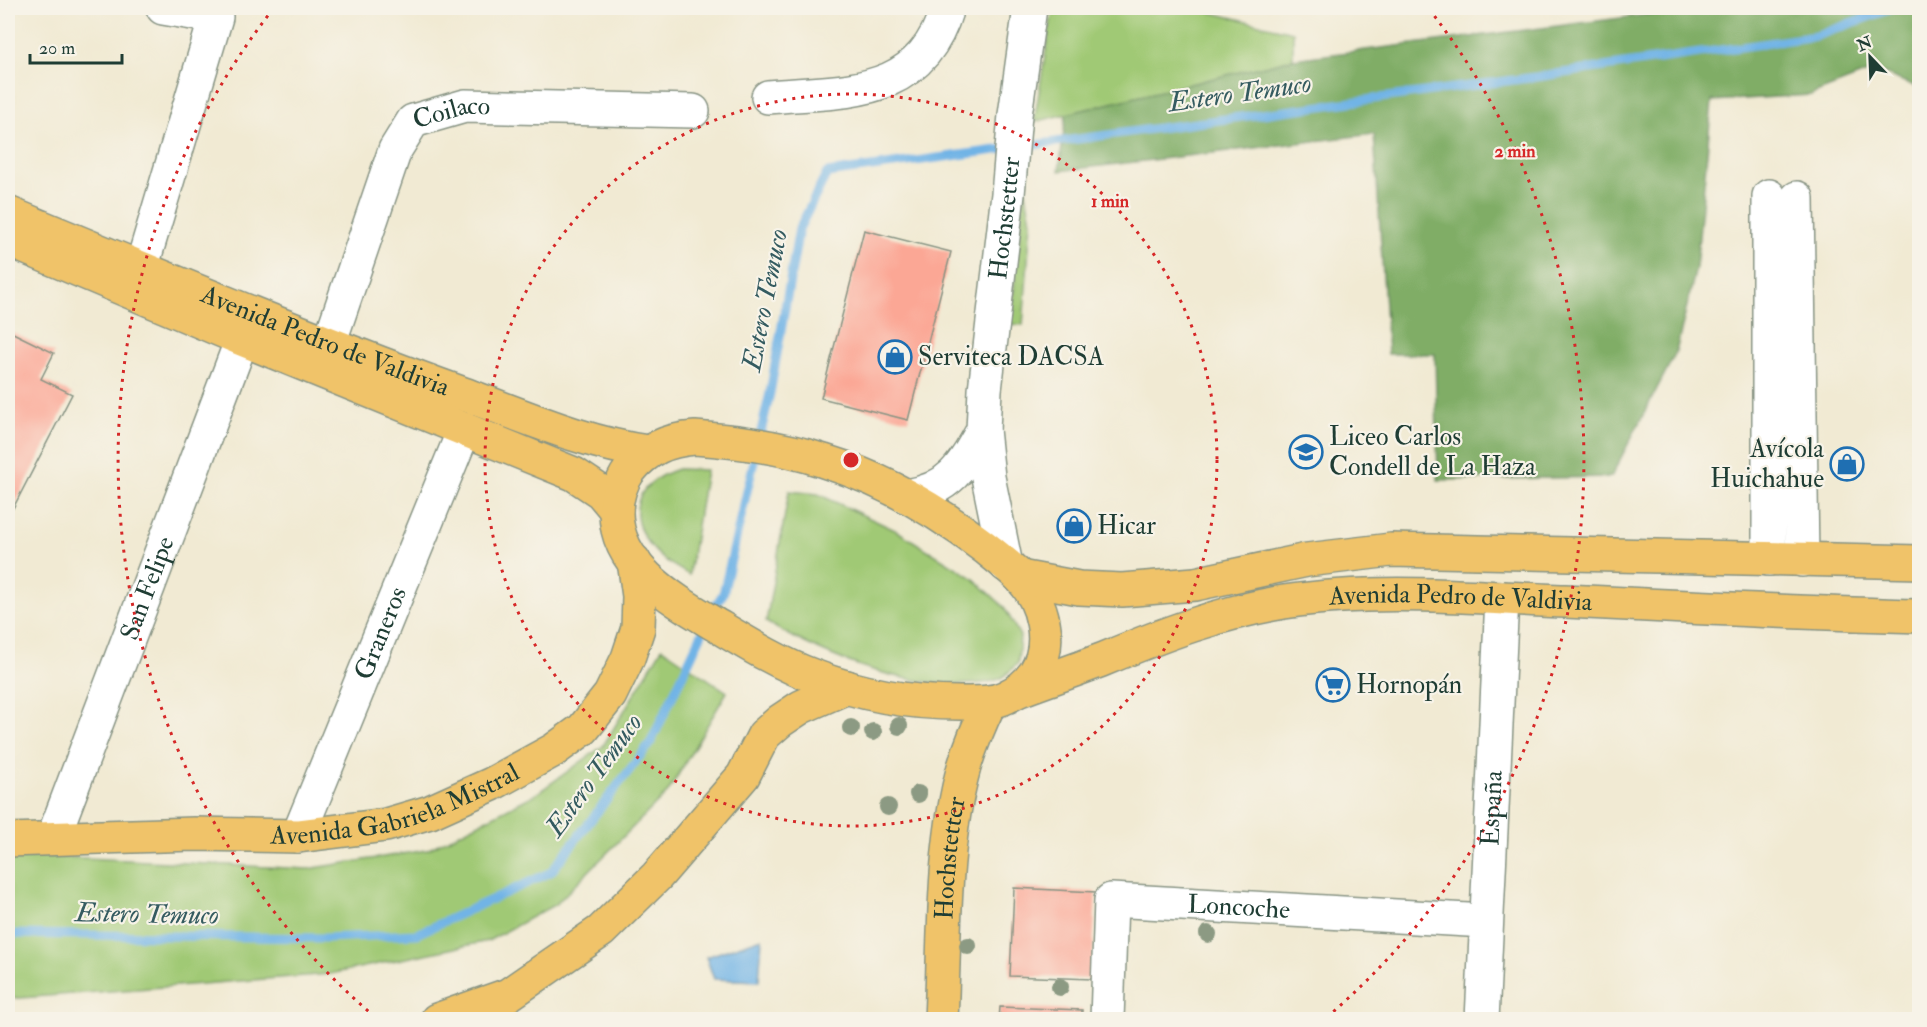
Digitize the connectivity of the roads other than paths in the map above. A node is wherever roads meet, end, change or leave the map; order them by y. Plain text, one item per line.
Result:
1 (163, 8) edge
2 (947, 8) edge
3 (1030, 8) edge
4 (768, 97) dead end
5 (693, 111) dead end
6 (8, 213) edge
7 (8, 240) edge
8 (141, 268) junction
9 (242, 339) junction
10 (329, 344) junction
11 (464, 430) junction
12 (983, 430) junction
13 (648, 452) junction
14 (906, 496) junction
15 (616, 510) junction
16 (1769, 559) junction
17 (1802, 560) junction
18 (634, 561) junction
19 (1920, 562) edge
20 (1013, 571) junction
21 (1502, 598) junction
22 (1920, 616) edge
23 (847, 687) junction
24 (1004, 696) junction
25 (298, 836) junction
26 (53, 838) junction
27 (8, 840) edge
28 (1486, 921) junction
29 (437, 1020) edge
30 (941, 1020) edge
31 (1107, 1020) edge
32 (1482, 1020) edge

1 - 8 street
2 - 4 street
3 - 12 street, Hochstetter
5 - 10 street, Coilaco
6 - 8 main road, Avenida Pedro de Valdivia
7 - 9 main road, Avenida Pedro de Valdivia
8 - 10 main road, Avenida Pedro de Valdivia
9 - 11 main road, Avenida Pedro de Valdivia
9 - 26 street, San Felipe
10 - 13 main road, Avenida Pedro de Valdivia
11 - 15 main road, Avenida Pedro de Valdivia
11 - 25 street, Graneros
12 - 14 street, Hochstetter
12 - 20 street, Hochstetter
13 - 14 main road, Avenida Pedro de Valdivia
13 - 15 main road, Avenida Pedro de Valdivia
14 - 20 main road, Avenida Pedro de Valdivia
15 - 18 main road, Avenida Pedro de Valdivia
16 - 17 main road, Avenida Pedro de Valdivia
16 - 17 street
16 - 20 main road, Avenida Pedro de Valdivia
17 - 19 main road, Avenida Pedro de Valdivia
18 - 23 main road, Avenida Pedro de Valdivia
18 - 25 main road, Avenida Gabriela Mistral
20 - 24 main road, Avenida Pedro de Valdivia
21 - 22 main road, Avenida Pedro de Valdivia
21 - 24 main road, Avenida Pedro de Valdivia
21 - 28 street, España
23 - 24 main road, Avenida Pedro de Valdivia
23 - 29 main road
24 - 30 main road, Hochstetter
25 - 26 main road, Avenida Gabriela Mistral
26 - 27 main road, Avenida Gabriela Mistral
28 - 31 street, Loncoche
28 - 32 street, España

